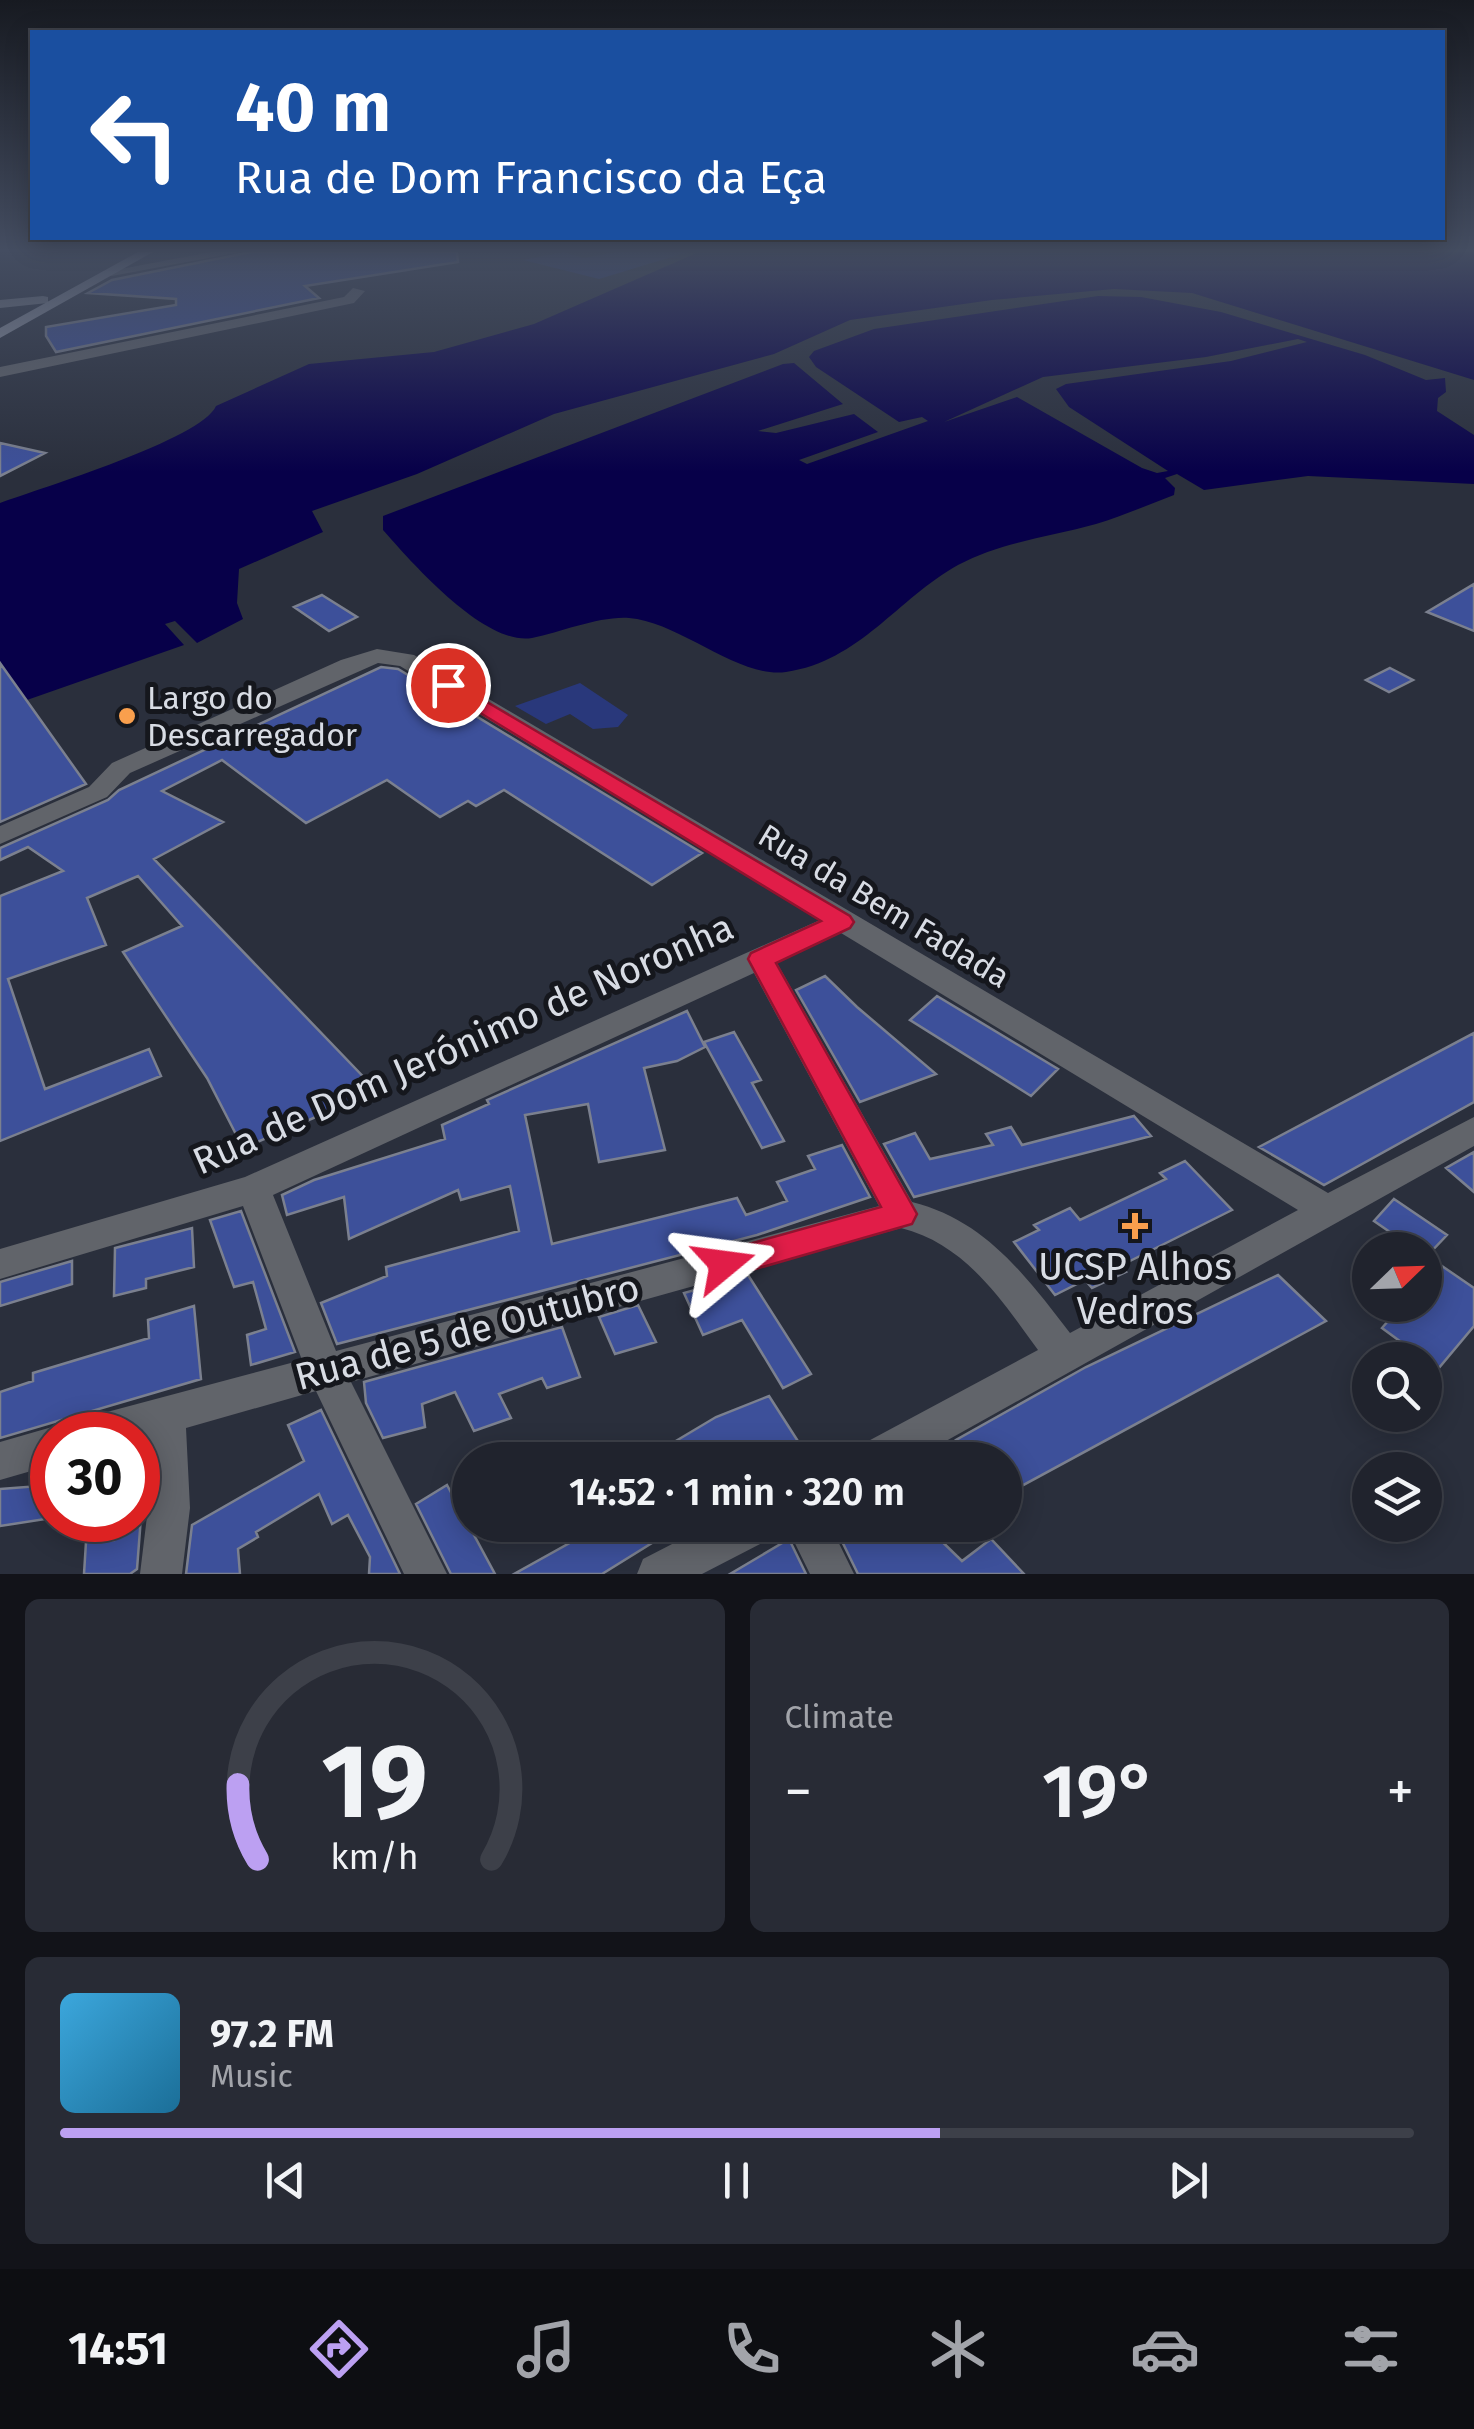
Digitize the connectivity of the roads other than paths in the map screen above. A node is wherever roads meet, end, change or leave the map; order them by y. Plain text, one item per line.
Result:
1 (222, 325) edge
2 (0, 364) edge
3 (34, 364) junction
4 (0, 372) edge
5 (0, 836) edge
6 (841, 922) junction
7 (761, 959) junction
8 (1474, 1130) edge
9 (253, 1189) junction
10 (1329, 1211) junction
11 (901, 1214) junction
12 (0, 1264) edge
13 (1064, 1355) junction
14 (324, 1368) junction
15 (166, 1414) junction
16 (160, 1416) edge
17 (906, 1442) edge
18 (30, 1452) edge
19 (0, 1461) edge
20 (720, 1542) edge
21 (816, 1542) edge
22 (161, 1574) edge
23 (426, 1574) edge
24 (658, 1574) edge
25 (833, 1574) edge

1 - 3 street
2 - 3 street
3 - 4 street
5 - 6 street, Rua da Bem Fadada
6 - 7 street, Rua de Dom Jerónimo de Noronha
6 - 10 street, Rua da Bem Fadada
7 - 9 street, Rua de Dom Jerónimo de Noronha
7 - 11 street
8 - 10 street
9 - 12 street, Rua de Dom Jerónimo de Noronha
9 - 14 street
10 - 13 street
11 - 13 street
11 - 14 street, Rua de 5 de Outubro
13 - 17 street
14 - 15 street, Rua de 5 de Outubro
14 - 23 street
15 - 16 street, Rua de 5 de Outubro
15 - 22 street
18 - 19 street
20 - 24 street
21 - 25 street

